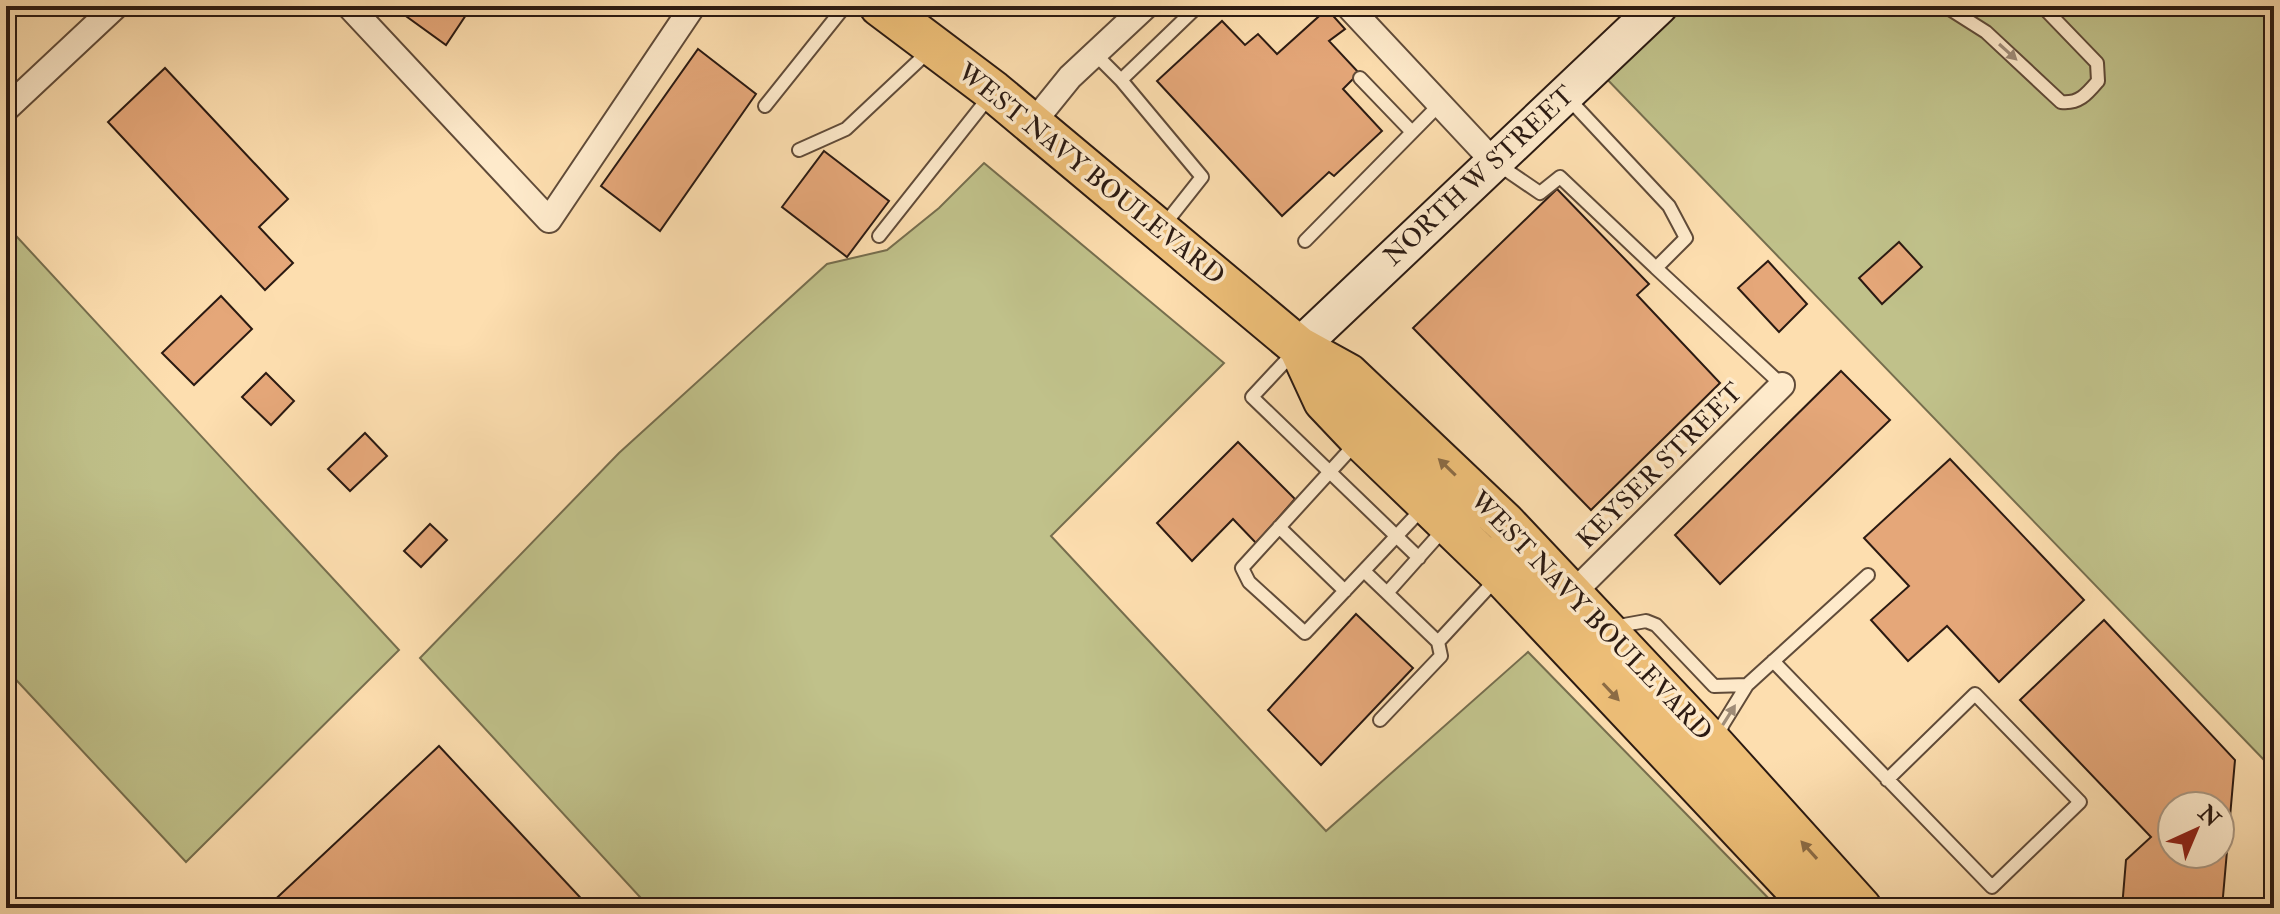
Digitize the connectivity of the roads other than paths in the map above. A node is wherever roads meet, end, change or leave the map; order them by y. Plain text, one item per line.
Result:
1 (116, 6) edge
2 (349, 6) edge
3 (693, 6) edge
4 (845, 6) edge
5 (880, 6) edge
6 (1146, 6) edge
7 (1198, 6) edge
8 (1348, 6) edge
9 (1659, 6) edge
10 (1945, 6) edge
11 (2042, 6) edge
12 (934, 46) junction
13 (1095, 54) junction
14 (1360, 78) dead end
15 (1121, 80) junction
16 (993, 91) junction
17 (1565, 94) junction
18 (1440, 104) junction
19 (765, 106) dead end
20 (6, 109) edge
21 (1032, 124) junction
22 (1412, 132) junction
23 (799, 150) dead end
24 (1493, 161) junction
25 (1160, 230) junction
26 (879, 236) dead end
27 (1305, 241) dead end
28 (1656, 268) junction
29 (1299, 347) junction
30 (1782, 385) joint
31 (1360, 439) junction
32 (1329, 471) junction
33 (1438, 513) junction
34 (1279, 527) junction
35 (1397, 536) junction
36 (1419, 558) junction
37 (1364, 571) junction
38 (1500, 574) junction
39 (1868, 575) dead end
40 (1345, 591) junction
41 (1387, 593) junction
42 (1572, 593) junction
43 (1544, 621) junction
44 (1589, 640) junction
45 (1438, 642) junction
46 (1773, 661) junction
47 (1747, 685) junction
48 (1380, 720) dead end
49 (1715, 746) junction
50 (1887, 780) junction
51 (1814, 908) edge
52 (1861, 908) edge

1 - 20 street
2 - 3 street
4 - 19 lane
5 - 12 main road, WEST NAVY BOULEVARD
6 - 13 street
7 - 15 lane
8 - 18 street
9 - 17 main road, NORTH W STREET
10 -> 11 lane
12 - 16 main road, WEST NAVY BOULEVARD
12 - 23 lane
13 - 15 lane
13 - 21 street
14 - 22 lane
15 - 25 lane
16 - 21 main road, WEST NAVY BOULEVARD
16 - 26 lane
17 - 24 main road, NORTH W STREET
17 - 28 lane
18 - 22 lane
18 - 24 street
21 - 25 main road, WEST NAVY BOULEVARD
22 - 27 lane
24 - 28 lane
24 - 29 main road, NORTH W STREET
25 - 29 main road, WEST NAVY BOULEVARD
28 - 30 lane
29 - 31 main road, WEST NAVY BOULEVARD
29 - 32 lane
42 -> 29 main road, WEST NAVY BOULEVARD
30 - 42 street, KEYSER STREET
31 - 32 lane
31 - 33 main road, WEST NAVY BOULEVARD
32 - 34 lane
32 - 35 lane
33 - 35 lane
33 - 36 lane
33 - 38 main road, WEST NAVY BOULEVARD
34 - 40 lane
34 - 40 lane
35 - 36 lane
35 - 37 lane
36 - 41 lane
37 - 40 lane
37 - 41 lane
38 - 43 main road, WEST NAVY BOULEVARD
38 - 45 lane
39 - 46 lane
41 - 45 lane
42 - 43 street, KEYSER STREET
42 - 44 main road, WEST NAVY BOULEVARD
43 - 44 main road, WEST NAVY BOULEVARD
44 - 47 lane
44 - 49 main road, WEST NAVY BOULEVARD
44 -> 51 main road, WEST NAVY BOULEVARD
45 - 48 lane
46 - 47 lane
46 - 50 lane
49 -> 47 lane
52 -> 49 main road, WEST NAVY BOULEVARD
50 - 50 lane

